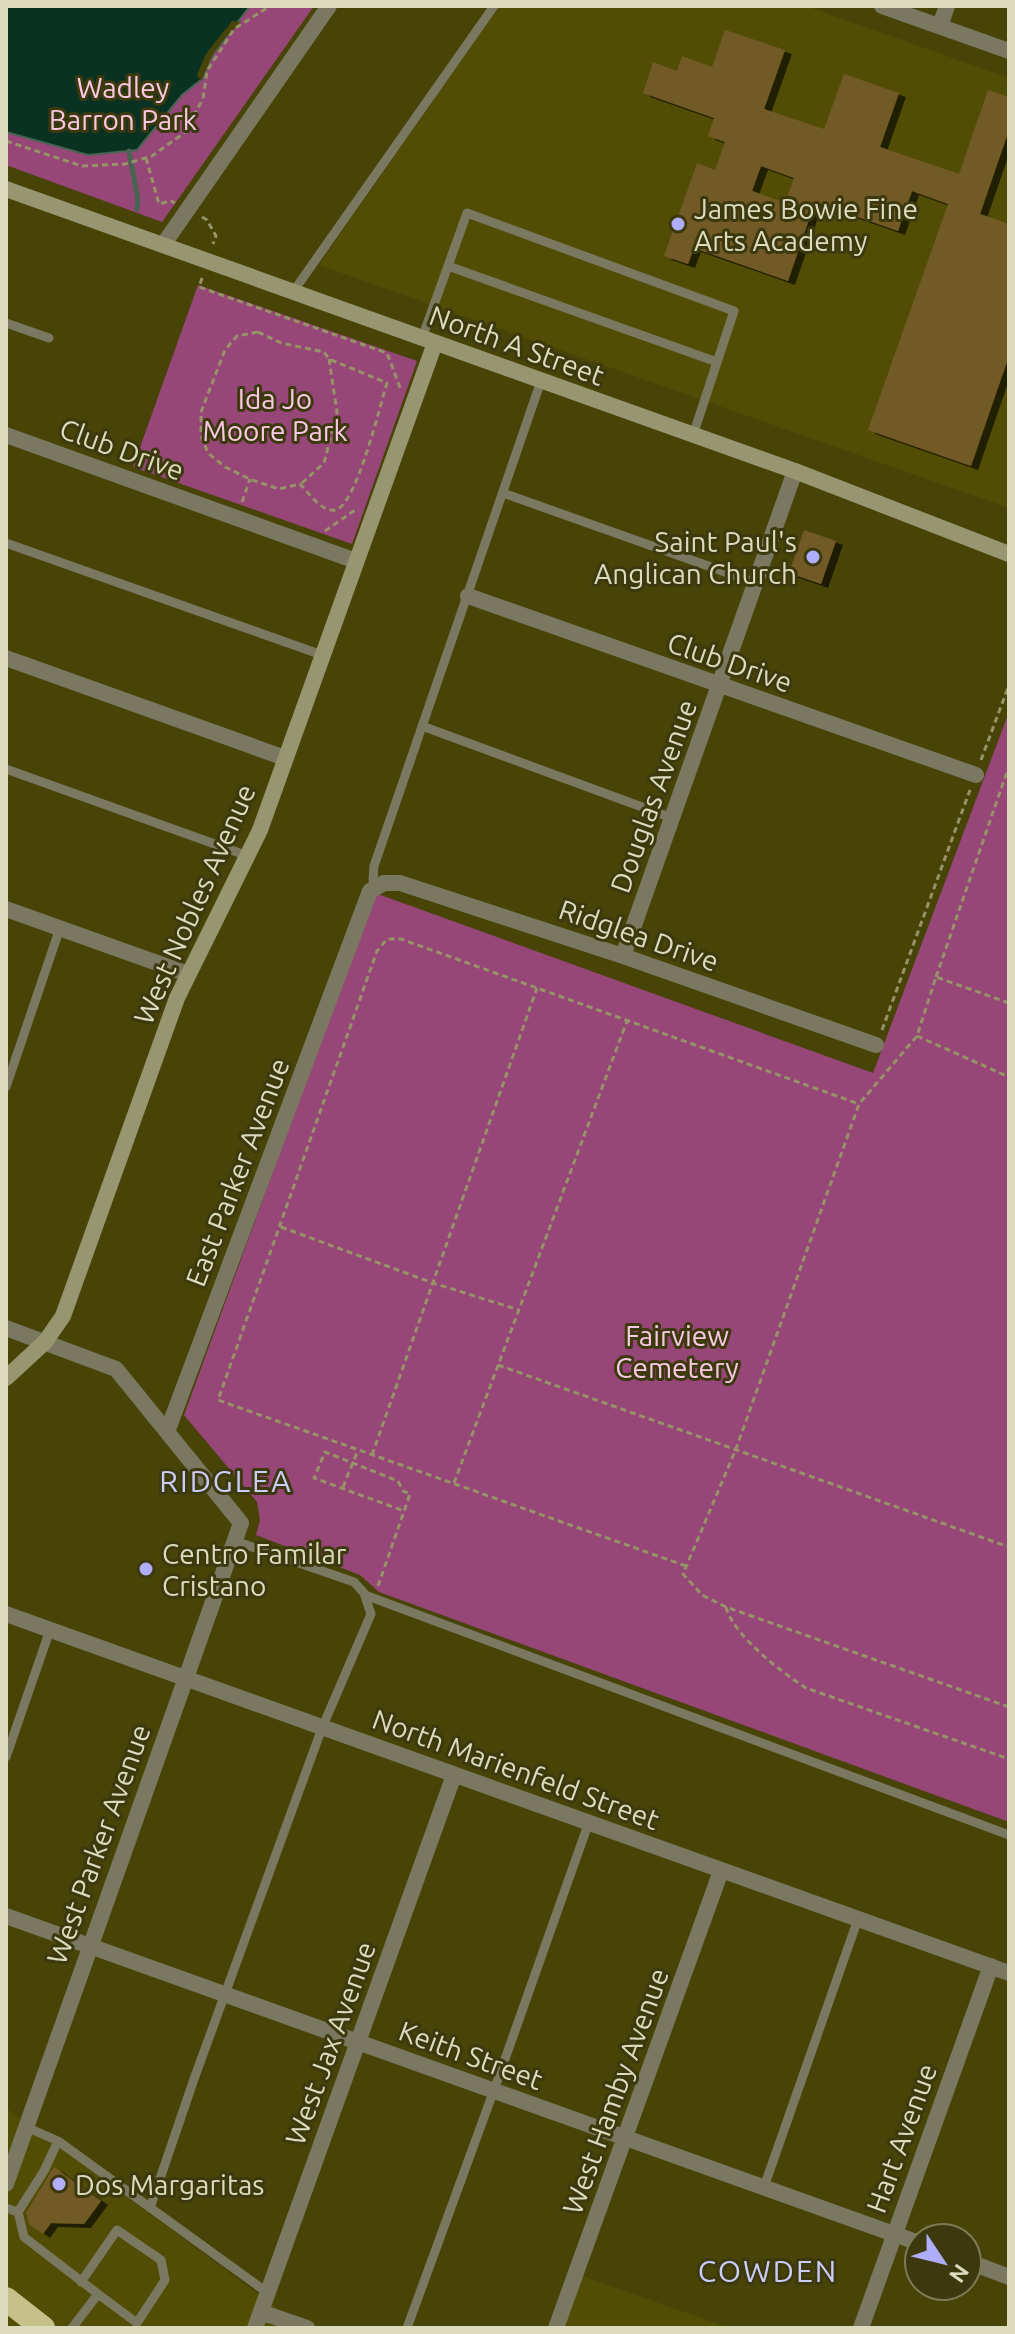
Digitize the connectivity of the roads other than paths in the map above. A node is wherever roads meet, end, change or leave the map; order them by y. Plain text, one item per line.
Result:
1 (329, 6) edge
2 (494, 6) edge
3 (882, 6) edge
4 (947, 6) edge
5 (940, 26) junction
6 (1009, 51) edge
7 (6, 189) edge
8 (163, 245) junction
9 (448, 266) junction
10 (293, 292) junction
11 (6, 323) edge
12 (49, 338) dead end
13 (429, 340) junction
14 (717, 362) junction
15 (541, 381) junction
16 (6, 435) edge
17 (693, 435) junction
18 (795, 471) junction
19 (503, 493) junction
20 (6, 543) edge
21 (1009, 554) edge
22 (356, 561) junction
23 (756, 583) junction
24 (468, 596) junction
25 (322, 655) junction
26 (6, 658) edge
27 (720, 686) junction
28 (422, 726) junction
29 (285, 758) junction
30 (6, 769) edge
31 (976, 775) road end
32 (672, 818) junction
33 (248, 856) junction
34 (380, 885) junction
35 (6, 909) edge
36 (60, 928) junction
37 (623, 956) junction
38 (188, 974) junction
39 (876, 1045) road end
40 (6, 1087) edge
41 (6, 1328) edge
42 (45, 1342) junction
43 (6, 1378) edge
44 (167, 1432) junction
45 (235, 1541) junction
46 (365, 1595) junction
47 (6, 1614) edge
48 (50, 1630) junction
49 (185, 1678) junction
50 (322, 1728) junction
51 (6, 1757) edge
52 (454, 1775) junction
53 (589, 1822) junction
54 (1009, 1835) edge
55 (721, 1871) junction
56 (6, 1916) edge
57 (858, 1919) junction
58 (90, 1945) junction
59 (991, 1966) junction
60 (1009, 1973) edge
61 (225, 1994) junction
62 (358, 2042) junction
63 (494, 2090) junction
64 (26, 2127) junction
65 (626, 2138) junction
66 (58, 2141) junction
67 (6, 2184) edge
68 (764, 2187) junction
69 (6, 2208) edge
70 (150, 2208) junction
71 (18, 2212) junction
72 (894, 2234) junction
73 (903, 2237) edge
74 (983, 2267) edge
75 (1009, 2277) edge
76 (81, 2282) junction
77 (268, 2293) junction
78 (98, 2294) junction
79 (6, 2299) edge
80 (258, 2320) edge
81 (43, 2328) edge
82 (72, 2328) edge
83 (307, 2328) edge
84 (407, 2328) edge
85 (556, 2328) edge
86 (861, 2328) edge

1 - 8 street
2 - 10 lane
3 - 5 street
4 - 5 street
5 - 6 street
7 - 8 street, North A Street
8 - 10 street, North A Street
9 - 13 lane
9 - 14 lane
9 - 14 lane
10 - 13 street, North A Street
11 - 12 lane
13 - 15 street, North A Street
13 - 22 street, West Nobles Avenue
14 - 17 lane
15 - 17 street, North A Street
15 - 19 lane
16 - 22 street, Club Drive
17 - 18 street, North A Street
18 - 21 street, North A Street
18 - 23 street, Douglas Avenue
19 - 23 lane
19 - 24 lane
20 - 25 lane
22 - 25 street, West Nobles Avenue
23 - 27 street, Douglas Avenue
24 - 27 street, Club Drive
24 - 28 lane
25 - 29 street, West Nobles Avenue
26 - 29 street
27 - 31 street, Club Drive
27 - 32 street, Douglas Avenue
28 - 32 lane
28 - 34 lane
29 - 33 street, West Nobles Avenue
30 - 33 lane
32 - 37 street, Douglas Avenue
33 - 38 street, West Nobles Avenue
34 - 37 street, Ridglea Drive
34 - 44 street, East Parker Avenue
35 - 36 street
36 - 38 street
36 - 40 lane
37 - 39 street, Ridglea Drive
38 - 42 street, West Nobles Avenue
41 - 42 street
42 - 43 street, West Nobles Avenue
42 - 44 street
44 - 45 street, West Parker Avenue
45 - 46 lane
45 - 49 street, West Parker Avenue
46 - 50 lane
46 - 54 lane
47 - 48 street, North Marienfeld Street
48 - 49 street, North Marienfeld Street
48 - 51 lane
49 - 50 street, North Marienfeld Street
49 - 58 street, West Parker Avenue
50 - 52 street, North Marienfeld Street
50 - 61 lane
52 - 53 street, North Marienfeld Street
52 - 62 street, West Jax Avenue
53 - 55 street, North Marienfeld Street
53 - 63 lane
55 - 57 street, North Marienfeld Street
55 - 65 street, West Hamby Avenue
56 - 58 street, Keith Street
57 - 59 street, North Marienfeld Street
57 - 68 lane
58 - 61 street, Keith Street
58 - 64 street, West Parker Avenue
59 - 60 street, North Marienfeld Street
59 - 72 street, Hart Avenue
61 - 62 street, Keith Street
61 - 70 lane
62 - 63 street, Keith Street
62 - 77 street, West Jax Avenue
63 - 65 street, Keith Street
63 - 84 lane
64 - 66 lane
64 - 67 street, West Parker Avenue
65 - 68 street, Keith Street
65 - 85 street, West Hamby Avenue
66 - 70 lane
66 - 71 lane
68 - 72 street, Keith Street
69 - 71 lane
70 - 77 lane
71 - 76 lane
72 - 73 street, Keith Street
72 - 86 street, Hart Avenue
74 - 75 street
76 - 78 lane
76 - 78 lane
77 - 80 street, West Jax Avenue
78 - 82 lane
79 - 81 highway
80 - 83 street

